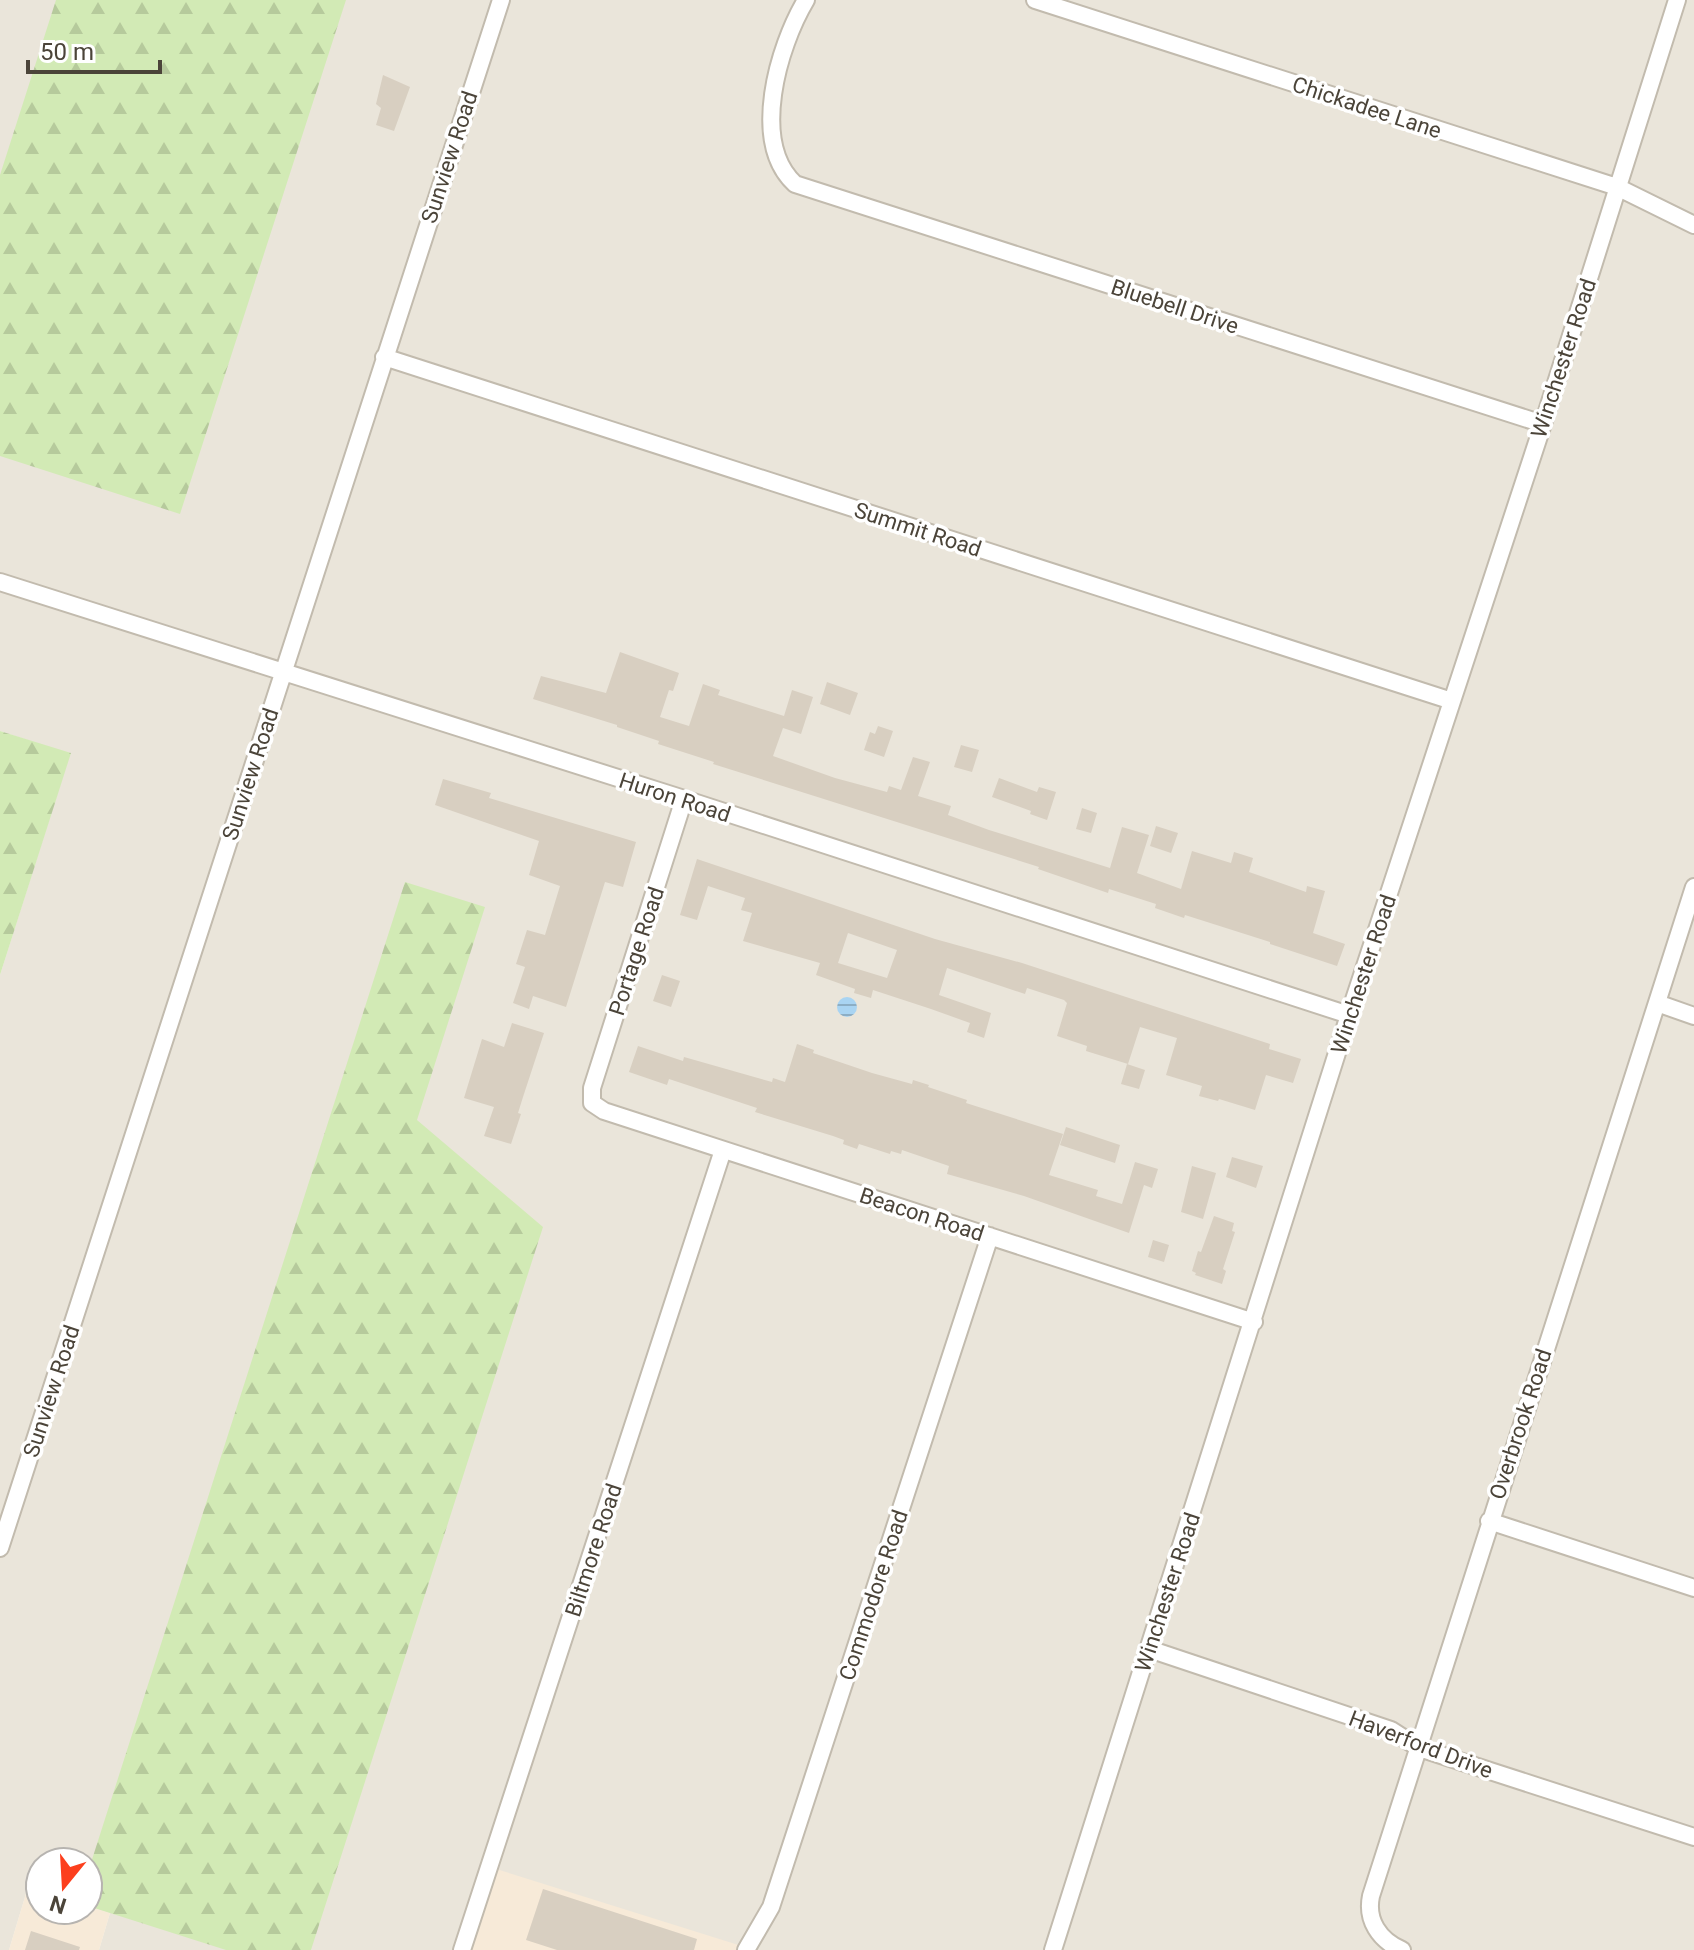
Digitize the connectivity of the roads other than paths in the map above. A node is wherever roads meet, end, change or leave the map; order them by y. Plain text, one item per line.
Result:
1 (501, 0) edge
2 (806, 0) edge
3 (1035, 0) edge
4 (1677, 0) edge
5 (1617, 187) junction
6 (1694, 225) edge
7 (384, 357) junction
8 (1543, 424) junction
9 (0, 582) edge
10 (284, 672) junction
11 (1452, 701) junction
12 (684, 799) junction
13 (1694, 887) edge
14 (1657, 1003) junction
15 (1349, 1015) junction
16 (1694, 1016) edge
17 (592, 1103) joint
18 (723, 1150) junction
19 (990, 1236) junction
20 (1254, 1322) junction
21 (1489, 1521) junction
22 (0, 1548) edge
23 (1694, 1588) edge
24 (1149, 1649) junction
25 (1419, 1748) junction
26 (1694, 1837) edge
27 (462, 1950) edge
28 (746, 1950) edge
29 (1053, 1950) edge
30 (1402, 1950) edge

1 - 7 street, Sunview Road
2 - 8 street, Bluebell Drive
3 - 5 street, Chickadee Lane
4 - 5 street, Winchester Road
5 - 6 street, Chickadee Lane
5 - 8 street, Winchester Road
7 - 10 street, Sunview Road
7 - 11 street, Summit Road
8 - 11 street, Winchester Road
9 - 10 street, Huron Road
10 - 12 street, Huron Road
10 - 22 street, Sunview Road
11 - 15 street, Winchester Road
12 - 15 street, Huron Road
12 - 17 street, Portage Road
13 - 14 street, Overbrook Road
14 - 16 street
14 - 21 street, Overbrook Road
15 - 20 street, Winchester Road
17 - 18 street, Beacon Road
18 - 19 street, Beacon Road
18 - 27 street, Biltmore Road
19 - 20 street, Beacon Road
19 - 28 street, Commodore Road
20 - 24 street, Winchester Road
21 - 23 street
21 - 25 street, Overbrook Road
24 - 25 street, Haverford Drive
24 - 29 street, Winchester Road
25 - 26 street, Haverford Drive
25 - 30 street, Overbrook Road

